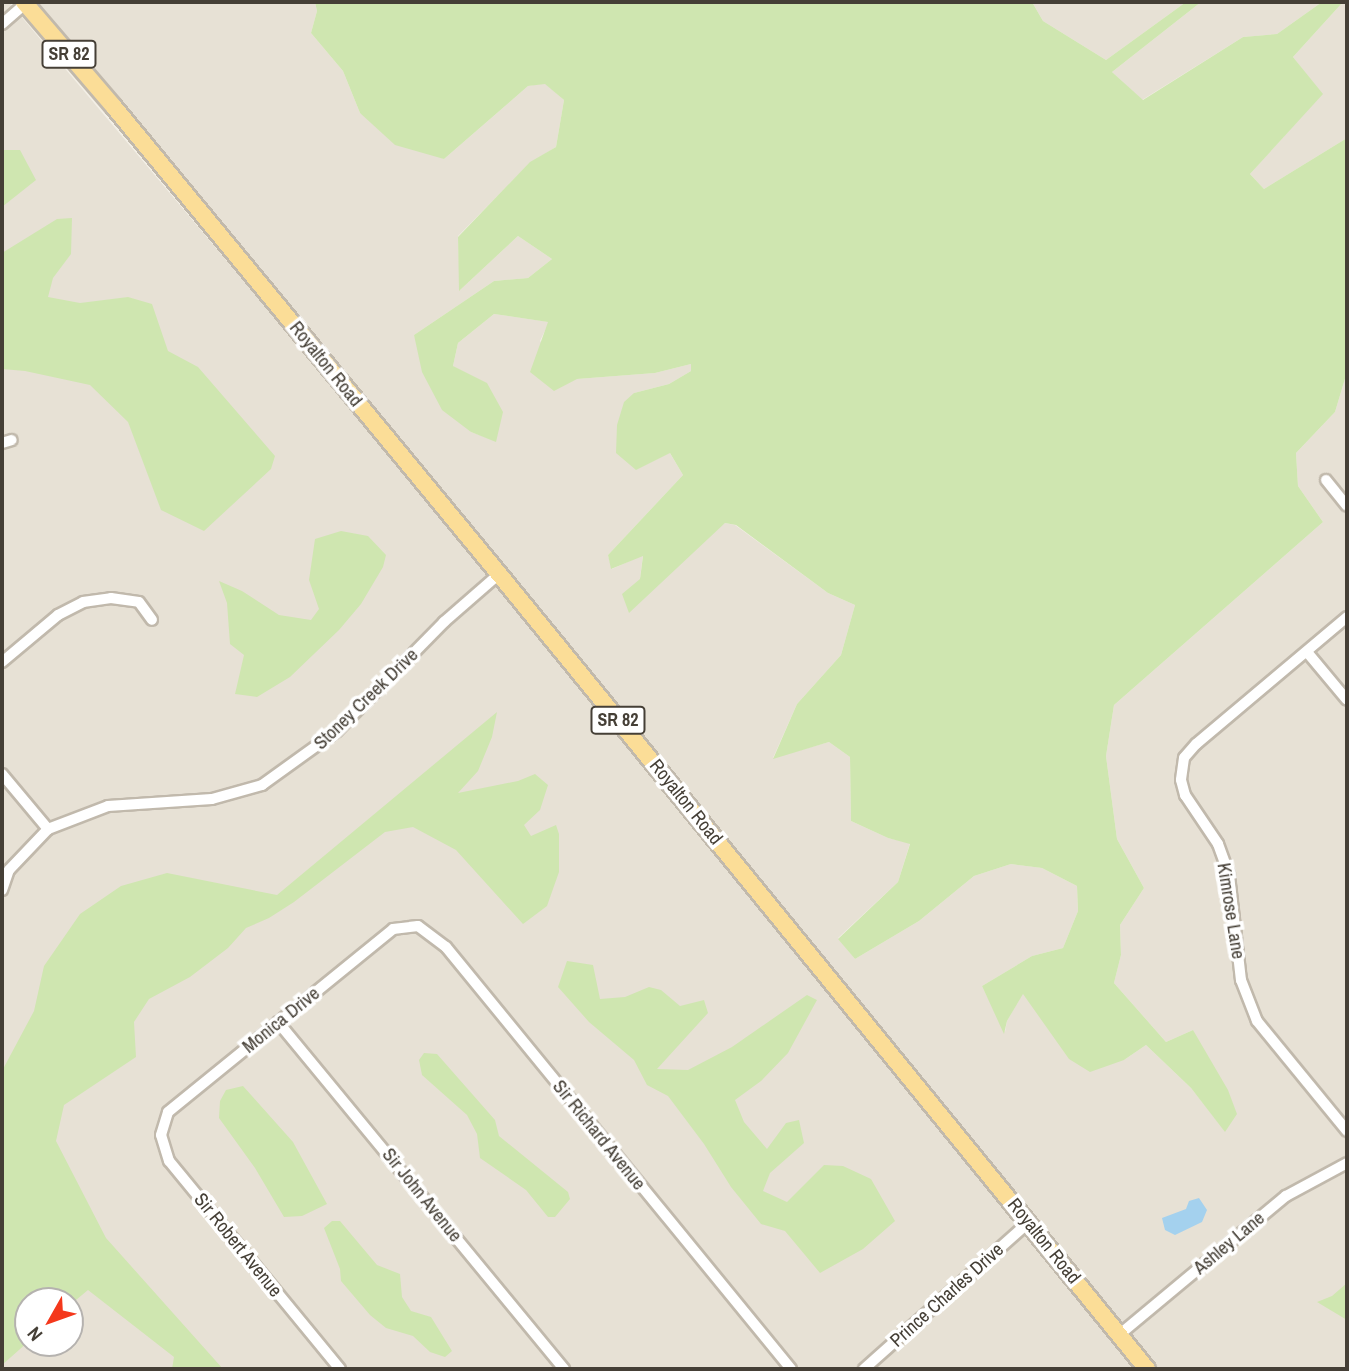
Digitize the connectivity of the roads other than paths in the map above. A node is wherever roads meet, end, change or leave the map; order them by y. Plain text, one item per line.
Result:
1 (25, 3) edge
2 (2, 24) edge
3 (1326, 480) dead end
4 (1347, 506) edge
5 (499, 574) junction
6 (1347, 617) edge
7 (152, 620) dead end
8 (1307, 652) junction
9 (2, 662) edge
10 (1347, 700) edge
11 (2, 774) edge
12 (48, 829) junction
13 (2, 890) edge
14 (393, 929) joint
15 (278, 1022) junction
16 (168, 1112) joint
17 (1347, 1131) edge
18 (1347, 1163) edge
19 (1030, 1222) junction
20 (1119, 1335) junction
21 (340, 1369) edge
22 (564, 1369) edge
23 (791, 1369) edge
24 (864, 1369) edge
25 (1147, 1369) edge

1 - 2 street
1 - 5 main road, Royalton Road / SR 82
3 - 4 street
5 - 12 street, Stoney Creek Drive
5 - 19 main road, Royalton Road / SR 82
6 - 8 street, Kimrose Lane
7 - 9 street
8 - 10 street
8 - 17 street, Kimrose Lane
11 - 12 street
12 - 13 street, Stoney Creek Drive
14 - 15 street, Monica Drive
14 - 23 street, Sir Richard Avenue
15 - 16 street, Monica Drive
15 - 22 street, Sir John Avenue
16 - 21 street, Sir Robert Avenue
18 - 20 street, Ashley Lane
19 - 20 main road, Royalton Road / SR 82
19 - 24 street, Prince Charles Drive
20 - 25 main road, Royalton Road / SR 82

